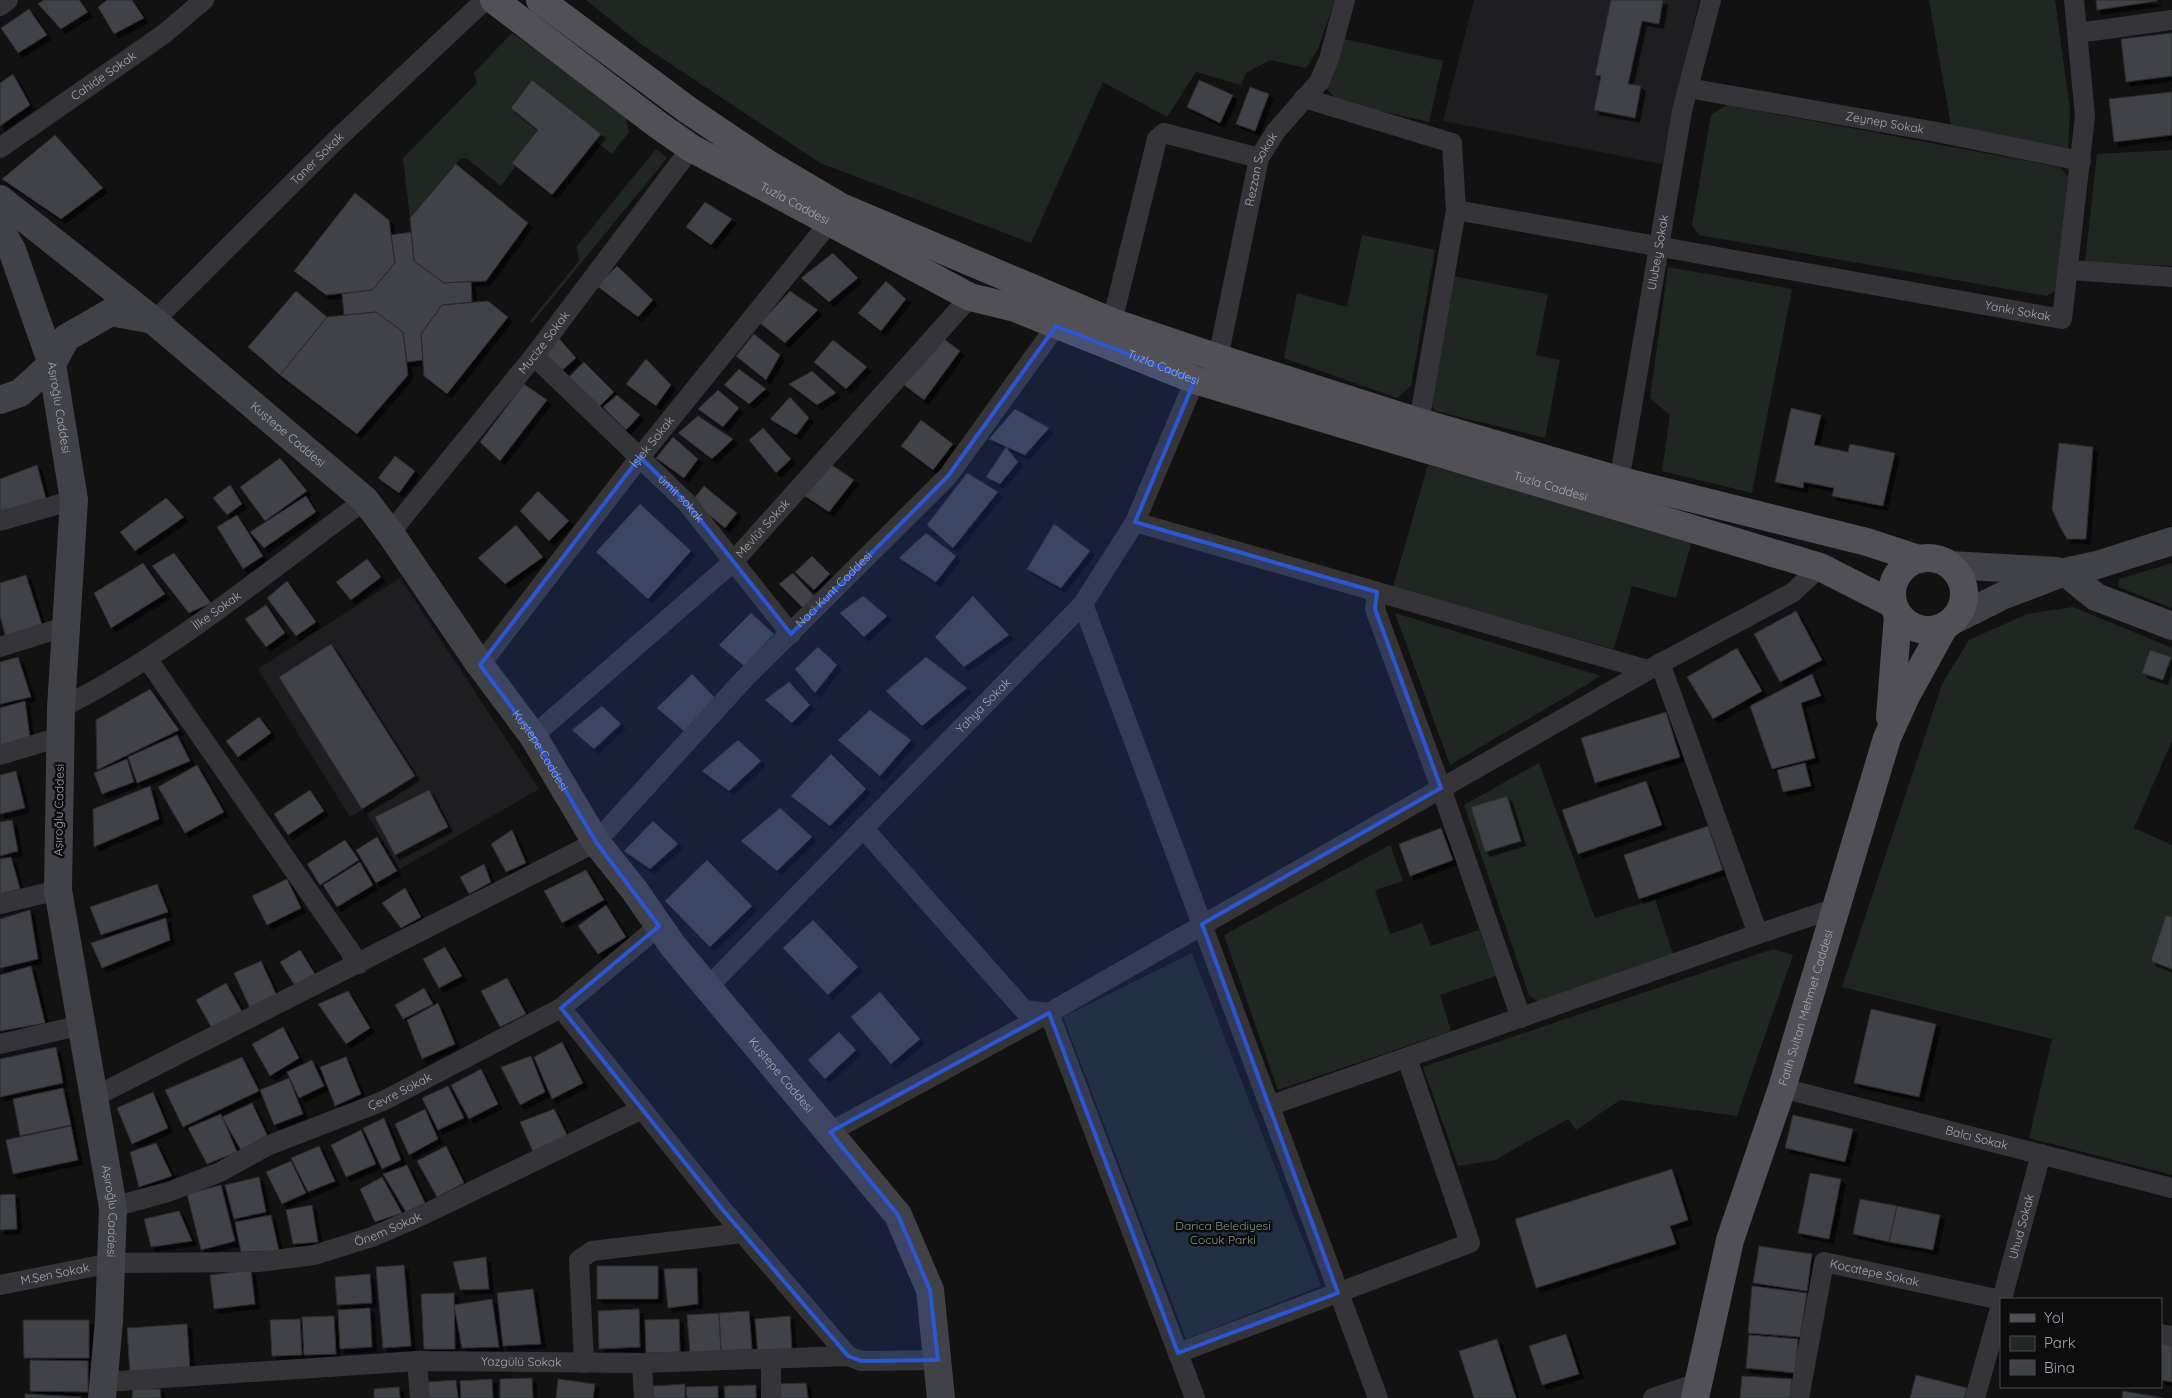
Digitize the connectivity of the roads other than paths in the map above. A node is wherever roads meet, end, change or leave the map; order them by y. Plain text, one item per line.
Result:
1 (8, 0) edge
2 (204, 0) edge
3 (485, 0) edge
4 (494, 0) edge
5 (540, 0) edge
6 (1346, 0) edge
7 (1711, 0) edge
8 (2074, 0) edge
9 (0, 6) edge
10 (2172, 20) edge
11 (2078, 33) junction
12 (1688, 88) junction
13 (1304, 98) junction
14 (0, 148) edge
15 (691, 148) junction
16 (1259, 158) junction
17 (2081, 161) junction
18 (0, 199) edge
19 (1456, 210) junction
20 (829, 223) junction
21 (4, 245) edge
22 (1658, 247) junction
23 (2069, 270) junction
24 (2172, 277) edge
25 (970, 297) junction
26 (154, 321) junction
27 (1112, 322) junction
28 (1056, 326) junction
29 (534, 356) junction
30 (1218, 358) junction
31 (52, 364) junction
32 (1195, 380) junction
33 (0, 400) edge
34 (1418, 422) junction
35 (640, 457) junction
36 (1617, 493) junction
37 (74, 500) junction
38 (365, 500) junction
39 (0, 521) edge
40 (1135, 522) junction
41 (390, 533) junction
42 (2172, 542) edge
43 (1919, 559) junction
44 (733, 562) junction
45 (1950, 565) junction
46 (1820, 567) junction
47 (2065, 572) junction
48 (1377, 592) junction
49 (1083, 604) junction
50 (1896, 610) junction
51 (1949, 624) junction
52 (67, 626) junction
53 (2172, 626) edge
54 (791, 634) junction
55 (0, 647) edge
56 (148, 660) junction
57 (480, 665) junction
58 (1654, 666) junction
59 (61, 708) junction
60 (533, 736) junction
61 (60, 737) junction
62 (1887, 738) junction
63 (0, 755) edge
64 (1441, 788) junction
65 (863, 828) junction
66 (596, 842) junction
67 (58, 890) junction
68 (0, 904) edge
69 (1836, 908) junction
70 (1202, 924) junction
71 (659, 926) junction
72 (1758, 934) junction
73 (359, 964) junction
74 (707, 988) junction
75 (561, 1008) junction
76 (1049, 1013) junction
77 (1521, 1018) junction
78 (82, 1025) junction
79 (0, 1044) edge
80 (1407, 1058) junction
81 (1782, 1088) junction
82 (94, 1097) junction
83 (1269, 1106) junction
84 (642, 1109) junction
85 (830, 1132) junction
86 (2041, 1154) junction
87 (2172, 1188) edge
88 (113, 1207) junction
89 (743, 1233) junction
90 (111, 1264) junction
91 (0, 1285) edge
92 (1338, 1293) junction
93 (2003, 1298) edge
94 (2000, 1300) edge
95 (2000, 1309) edge
96 (1178, 1354) junction
97 (848, 1356) junction
98 (771, 1359) junction
99 (938, 1360) junction
100 (417, 1361) junction
101 (642, 1363) junction
102 (584, 1364) junction
103 (103, 1390) edge
104 (1696, 1391) edge
105 (420, 1398) edge
106 (644, 1398) edge
107 (771, 1398) edge
108 (941, 1398) edge
109 (1195, 1398) edge
110 (1378, 1398) edge
111 (1653, 1398) edge
112 (1799, 1398) edge
113 (1975, 1398) edge

1 - 9 street
2 - 14 street, Cahide Sokak
3 - 26 street, Taner Sokak
4 - 15 main road, Tuzla Caddesi
5 - 27 main road, Tuzla Caddesi
6 - 13 street, Rezzan Sokak
7 - 12 street, Ulubey Sokak
8 - 11 street, Yankı Sokak
10 - 11 street
11 - 17 street, Yankı Sokak
12 - 17 street, Zeynep Sokak
12 - 22 street, Ulubey Sokak
13 - 16 street, Rezzan Sokak
13 - 19 street
15 - 20 main road, Tuzla Caddesi
15 - 29 street, Mucize Sokak
16 - 27 street
16 - 30 street, Rezzan Sokak
17 - 23 street, Yankı Sokak
18 - 26 street, Kuştepe Caddesi
19 - 22 street
19 - 34 street
20 - 25 main road, Tuzla Caddesi
20 - 35 street, İşlek Sokak
21 - 31 street, Aşıroğlu Caddesi
22 - 23 street, Yankı Sokak
22 - 36 street, Ulubey Sokak
23 - 24 street
25 - 28 main road, Tuzla Caddesi
25 - 44 street, Mevlüt Sokak
26 - 31 street
26 - 38 street, Kuştepe Caddesi
27 - 30 main road, Tuzla Caddesi
28 - 32 main road, Tuzla Caddesi
28 - 54 street, Naci Kunt Caddesi
29 - 35 street, ümit sokak
29 - 41 street, Mucize Sokak
30 - 34 main road, Tuzla Caddesi
31 - 33 street
31 - 37 street, Aşıroğlu Caddesi
32 - 36 main road, Tuzla Caddesi
32 - 40 street, Yahya Sokak
34 - 36 main road, Tuzla Caddesi
35 - 44 street, ümit sokak
35 - 57 street, İşlek Sokak
36 - 43 main road, Tuzla Caddesi
36 - 46 main road, Tuzla Caddesi
37 - 39 street
37 - 52 street, Aşıroğlu Caddesi
38 - 41 street, Kuştepe Caddesi
38 - 56 street, İlke Sokak
40 - 48 street
40 - 49 street, Yahya Sokak
41 - 57 street, Kuştepe Caddesi
42 - 47 street
43 - 45 main road
43 - 50 main road
44 - 54 street, ümit sokak
44 - 60 street, Mevlüt Sokak
45 - 47 street
45 - 51 main road
46 - 50 main road, Tuzla Caddesi
46 - 58 street
47 - 51 street
47 - 53 street
48 - 58 street
48 - 64 street
49 - 65 street, Yahya Sokak
49 - 70 street
50 - 51 main road
50 - 62 main road
51 - 62 main road, Fatih Sultan Mehmet Caddesi
52 - 55 street
52 - 59 street, Aşıroğlu Caddesi
54 - 66 street, Naci Kunt Caddesi
56 - 59 street, İlke Sokak
56 - 73 street
57 - 60 street, Kuştepe Caddesi
58 - 64 street
58 - 72 street
59 - 61 street, Aşıroğlu Caddesi
60 - 66 street, Kuştepe Caddesi
61 - 63 street
61 - 67 street, Aşıroğlu Caddesi
62 - 69 main road, Fatih Sultan Mehmet Caddesi
64 - 70 street
64 - 77 street
65 - 74 street, Yahya Sokak
65 - 76 street
66 - 71 street, Kuştepe Caddesi
66 - 73 street
67 - 68 street
67 - 78 street, Aşıroğlu Caddesi
69 - 72 street
69 - 81 main road, Fatih Sultan Mehmet Caddesi
70 - 76 street
70 - 83 street
71 - 74 street, Kuştepe Caddesi
71 - 75 street, Çevre Sokak
72 - 77 street
73 - 82 street
74 - 85 street, Kuştepe Caddesi
75 - 84 street
75 - 88 street, Çevre Sokak
76 - 85 street
76 - 96 street
77 - 80 street
78 - 79 street
78 - 82 street, Aşıroğlu Caddesi
80 - 83 street
80 - 92 street
81 - 86 street, Balcı Sokak
81 - 104 main road, Fatih Sultan Mehmet Caddesi
82 - 88 street, Aşıroğlu Caddesi
83 - 92 street
84 - 89 street
84 - 90 street, Önem Sokak
85 - 99 street, Kuştepe Caddesi
86 - 87 street, Balcı Sokak
86 - 93 street, Uhud Sokak
88 - 90 street, Aşıroğlu Caddesi
89 - 97 street
89 - 102 street
90 - 91 street, M.Şen Sokak
90 - 103 street, Aşıroğlu Caddesi
92 - 96 street
92 - 110 street
94 - 112 street, Kocatepe Sokak
95 - 113 street
96 - 109 street
97 - 98 street, Yazgülü Sokak
97 - 99 street, Yazgülü Sokak
98 - 101 street, Yazgülü Sokak
98 - 107 street
99 - 108 street, Kuştepe Caddesi
100 - 102 street, Yazgülü Sokak
100 - 103 street, Yazgülü Sokak
100 - 105 street
101 - 102 street, Yazgülü Sokak
101 - 106 street
104 - 111 street

